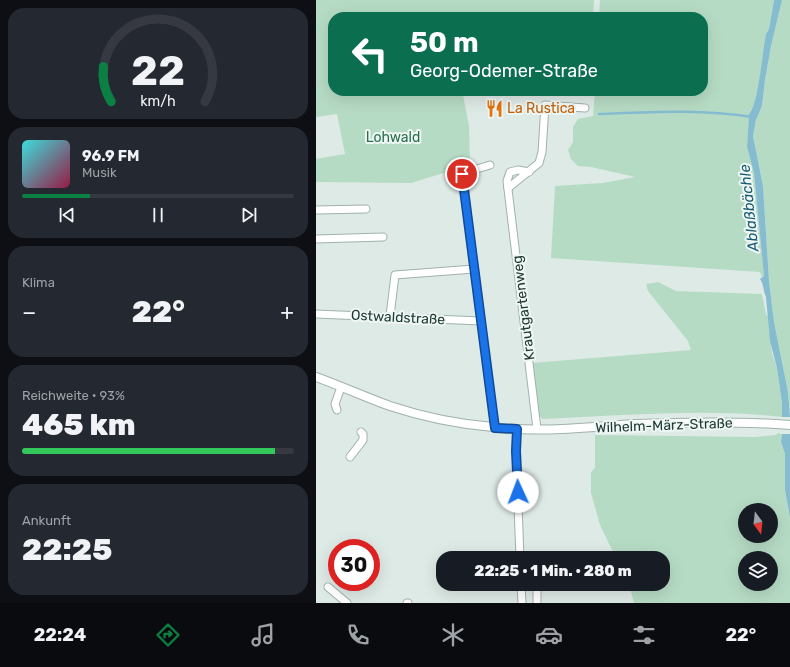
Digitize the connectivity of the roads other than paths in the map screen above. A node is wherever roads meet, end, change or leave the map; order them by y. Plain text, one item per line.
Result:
1 (584, 108) dead end
2 (490, 165) dead end
3 (529, 172) junction
4 (508, 188) junction
5 (366, 209) dead end
6 (316, 210) edge
7 (383, 237) dead end
8 (316, 239) edge
9 (474, 269) junction
10 (316, 314) edge
11 (390, 316) junction
12 (481, 321) junction
13 (316, 377) edge
14 (341, 387) junction
15 (337, 410) dead end
16 (790, 425) edge
17 (495, 428) junction
18 (517, 429) junction
19 (537, 429) junction
20 (361, 432) dead end
21 (350, 457) dead end
22 (520, 551) edge
23 (333, 591) edge
24 (521, 591) edge
25 (537, 591) edge
26 (347, 603) edge
27 (522, 603) edge
28 (537, 603) edge

1 - 3 street
2 - 9 street
3 - 4 street
3 - 4 street, Krautgartenweg
4 - 19 street, Krautgartenweg
5 - 6 street
7 - 8 street
9 - 11 street
9 - 12 street
10 - 11 street, Ostwaldstraße
11 - 12 street, Ostwaldstraße
12 - 17 street
13 - 14 street, Wilhelm-März-Straße
14 - 15 street
14 - 17 street, Wilhelm-März-Straße
16 - 19 street, Wilhelm-März-Straße
17 - 18 street, Wilhelm-März-Straße
18 - 19 street, Wilhelm-März-Straße
18 - 22 street
20 - 21 street
23 - 26 street
24 - 27 street
25 - 28 street

